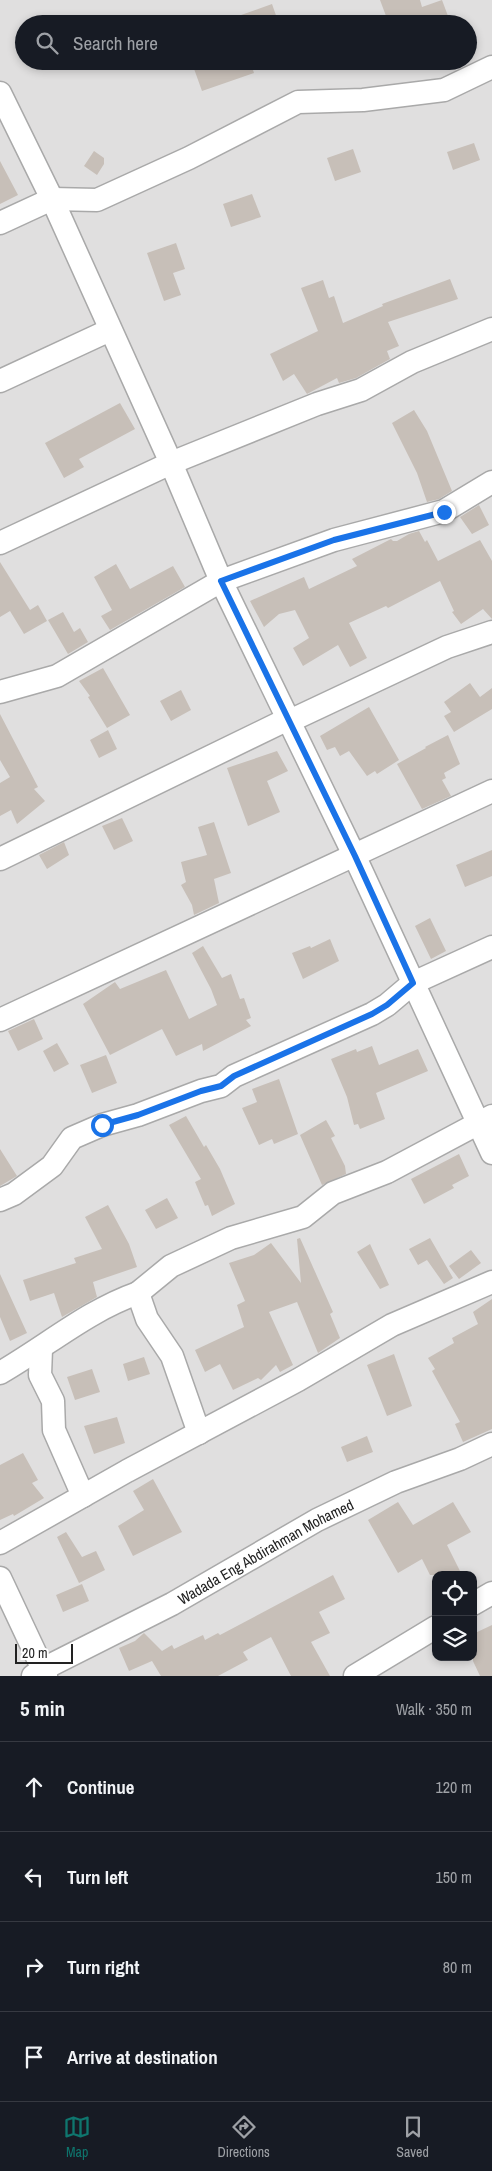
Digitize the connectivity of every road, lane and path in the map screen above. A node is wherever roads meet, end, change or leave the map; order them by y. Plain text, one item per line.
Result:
1 (492, 67) edge
2 (0, 93) edge
3 (52, 199) junction
4 (0, 223) edge
5 (492, 329) edge
6 (110, 330) junction
7 (0, 380) edge
8 (171, 463) junction
9 (492, 482) edge
10 (0, 543) edge
11 (221, 581) junction
12 (492, 632) edge
13 (0, 692) edge
14 (288, 720) junction
15 (492, 791) edge
16 (355, 856) junction
17 (0, 859) edge
18 (492, 947) edge
19 (413, 983) junction
20 (0, 1020) edge
21 (485, 1119) edge
22 (492, 1154) edge
23 (0, 1200) edge
24 (492, 1282) edge
25 (138, 1293) junction
26 (41, 1348) junction
27 (0, 1373) edge
28 (199, 1433) junction
29 (492, 1444) edge
30 (83, 1496) junction
31 (0, 1543) edge
32 (0, 1578) edge
33 (492, 1593) edge
34 (477, 1602) edge
35 (432, 1629) edge
36 (41, 1674) edge
37 (355, 1676) edge

1 - 3 street
2 - 3 street
3 - 4 street
3 - 6 street
5 - 8 street
6 - 7 street
6 - 8 street
8 - 10 street
8 - 11 street
9 - 11 street
11 - 13 street
11 - 14 street
12 - 14 street
14 - 16 street
14 - 17 street
15 - 16 street
16 - 19 street
16 - 20 street
18 - 19 street
19 - 21 street
19 - 23 street
21 - 22 street
21 - 25 street
24 - 28 street
25 - 26 street
25 - 28 street
26 - 27 street
26 - 30 street
28 - 30 street
29 - 36 street, Wadada Eng Abdirahman Mohamed
30 - 31 street
32 - 36 street
33 - 34 street
35 - 37 street

